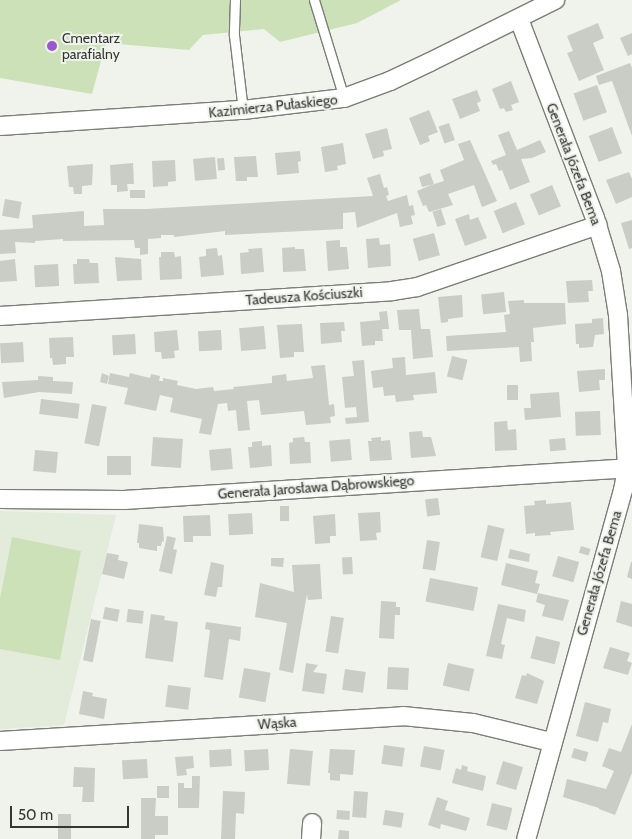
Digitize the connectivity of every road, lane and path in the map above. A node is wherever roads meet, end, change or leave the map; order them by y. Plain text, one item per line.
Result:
1 (235, 0) edge
2 (314, 0) edge
3 (555, 0) edge
4 (519, 19) junction
5 (344, 98) junction
6 (243, 110) junction
7 (0, 126) edge
8 (598, 225) junction
9 (0, 316) edge
10 (629, 468) edge
11 (0, 499) edge
12 (0, 741) edge
13 (551, 742) junction
14 (526, 839) edge

1 - 6 lane
2 - 5 lane
3 - 4 street, Kazimierza Pułaskiego
4 - 5 street, Kazimierza Pułaskiego
4 - 8 street, Generała Józefa Bema
5 - 6 street, Kazimierza Pułaskiego
6 - 7 street, Kazimierza Pułaskiego
8 - 9 street, Tadeusza Kościuszki
8 - 10 street, Generała Józefa Bema
10 - 11 street, Generała Jarosława Dąbrowskiego
10 - 13 street, Generała Józefa Bema
12 - 13 street, Wąska
13 - 14 street, Generała Józefa Bema

